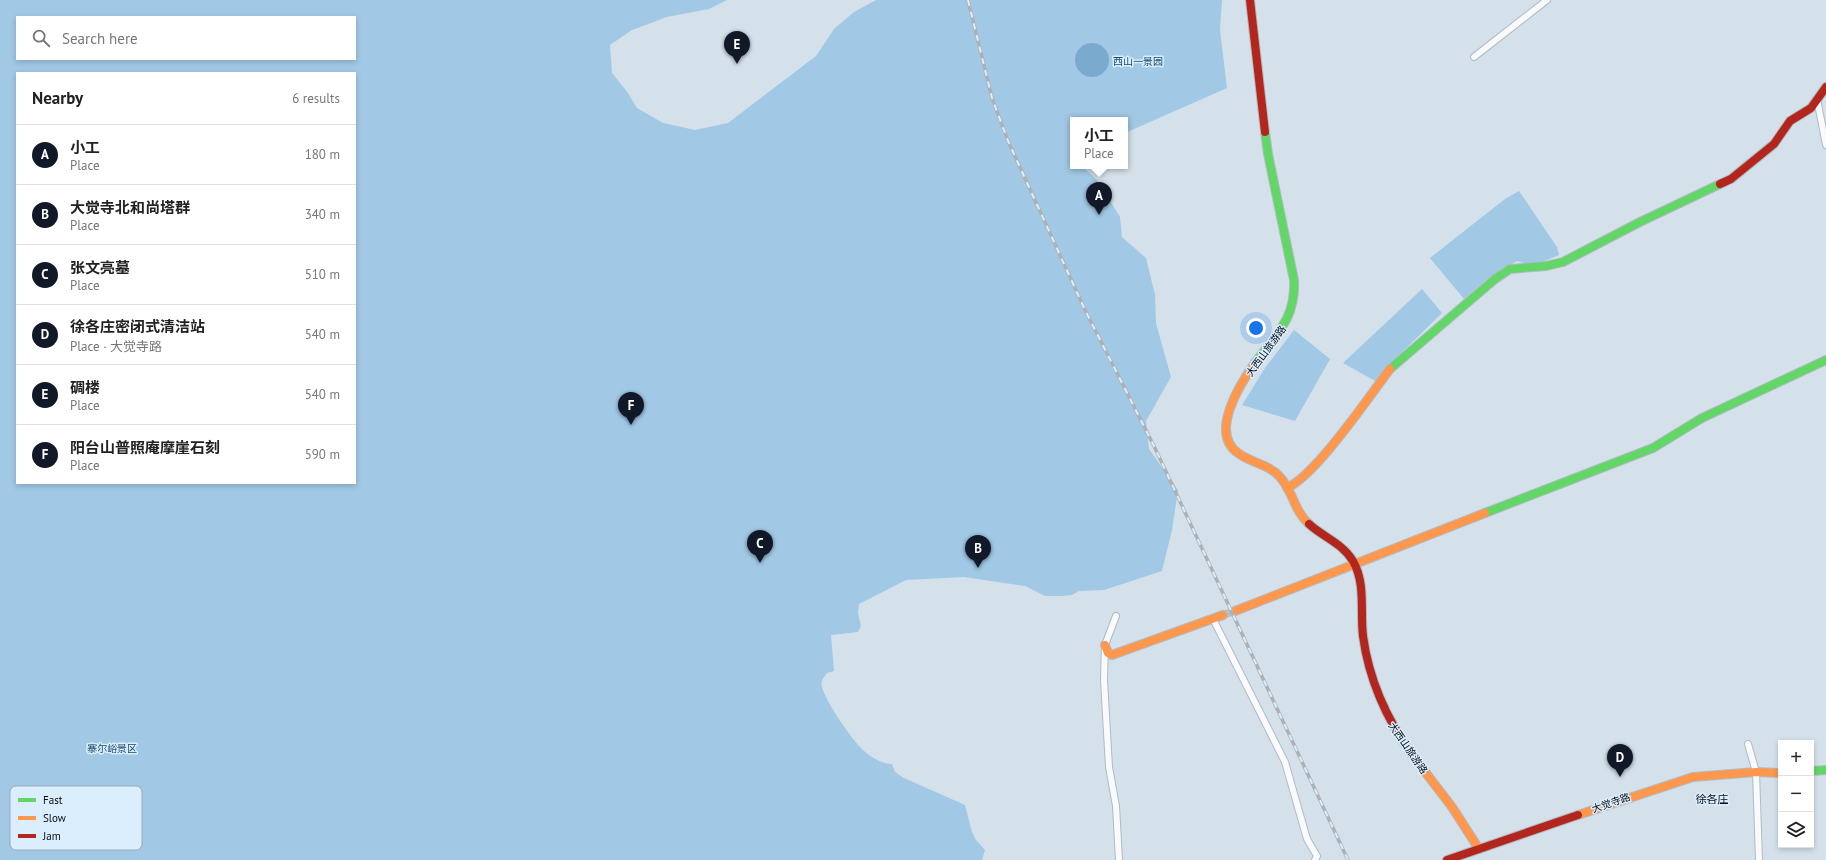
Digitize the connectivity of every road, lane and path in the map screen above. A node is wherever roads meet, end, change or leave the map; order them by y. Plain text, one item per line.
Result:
1 (1250, 0) edge
2 (1547, 0) edge
3 (1474, 57) dead end
4 (1826, 87) edge
5 (1817, 99) junction
6 (1826, 145) edge
7 (1826, 360) edge
8 (1287, 488) junction
9 (1353, 563) junction
10 (1235, 611) tunnel mouth
11 (1116, 616) dead end
12 (1223, 616) tunnel mouth
13 (1213, 619) junction
14 (1105, 645) junction
15 (1748, 744) dead end
16 (1826, 770) edge
17 (1814, 771) edge
18 (1756, 772) junction
19 (1778, 773) edge
20 (1479, 849) junction
21 (1120, 860) edge
22 (1315, 860) edge
23 (1447, 860) edge
24 (1759, 860) edge

1 - 8 street, 大西山旅游路
2 - 3 street
4 - 5 street
5 - 6 street
5 - 8 street
7 - 9 street
8 - 9 street, 大西山旅游路
9 - 10 street
9 - 20 street, 大西山旅游路
11 - 14 street
12 - 13 street
13 - 14 street
13 - 22 street
14 - 21 street
15 - 18 street
16 - 17 street
18 - 19 street, 大觉寺路
18 - 20 street, 大觉寺路
18 - 24 street
20 - 23 street, 大觉寺路

